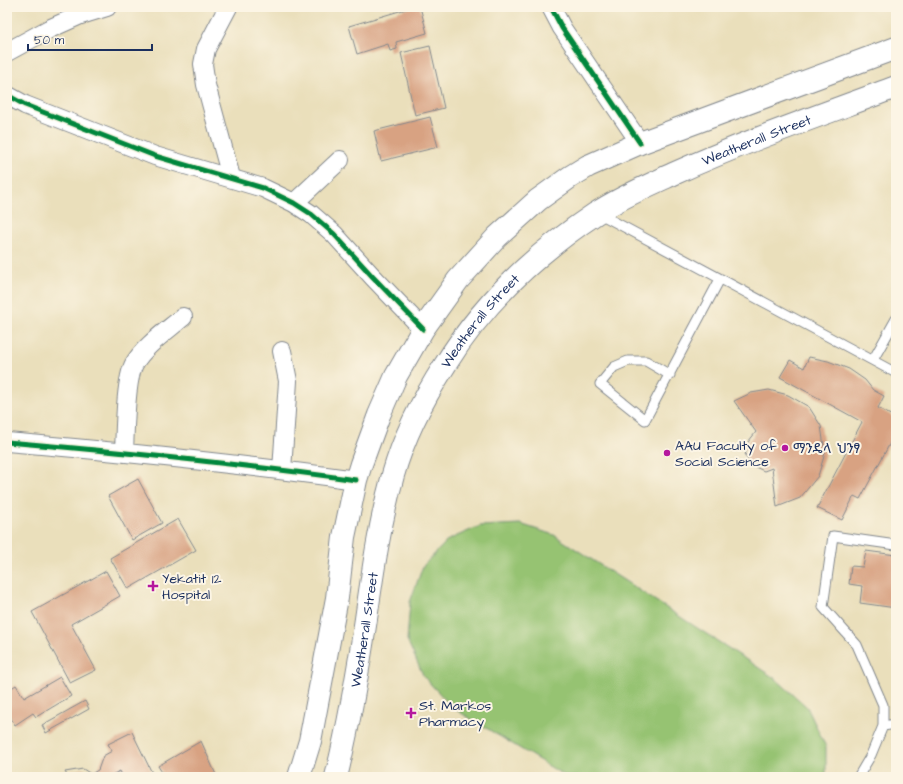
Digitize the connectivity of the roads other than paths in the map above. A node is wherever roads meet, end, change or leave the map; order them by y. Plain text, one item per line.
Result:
1 (107, 7) edge
2 (228, 7) edge
3 (551, 7) edge
4 (896, 48) edge
5 (7, 52) edge
6 (896, 87) edge
7 (7, 95) edge
8 (640, 142) junction
9 (340, 160) dead end
10 (231, 178) junction
11 (294, 203) junction
12 (596, 213) junction
13 (720, 279) junction
14 (183, 317) dead end
15 (896, 319) edge
16 (423, 329) junction
17 (282, 351) dead end
18 (873, 360) junction
19 (896, 373) edge
20 (670, 375) junction
21 (7, 442) edge
22 (124, 452) junction
23 (282, 470) junction
24 (356, 480) junction
25 (896, 545) edge
26 (896, 724) edge
27 (884, 726) junction
28 (299, 777) edge
29 (336, 777) edge
30 (858, 777) edge

1 - 5 street
2 - 10 street
3 - 8 street
4 - 8 main road
6 - 12 main road, Weatherall Street
7 - 10 street
8 - 16 main road
9 - 11 street
10 - 11 street
11 - 16 street
12 - 13 lane
12 - 29 main road, Weatherall Street
13 - 18 lane
13 - 20 lane
14 - 22 street
15 - 18 lane
16 - 24 main road
17 - 23 street
18 - 19 lane
20 - 20 lane
21 - 22 street
22 - 23 street
23 - 24 street
24 - 28 main road
25 - 27 lane
26 - 27 lane
27 - 30 lane

